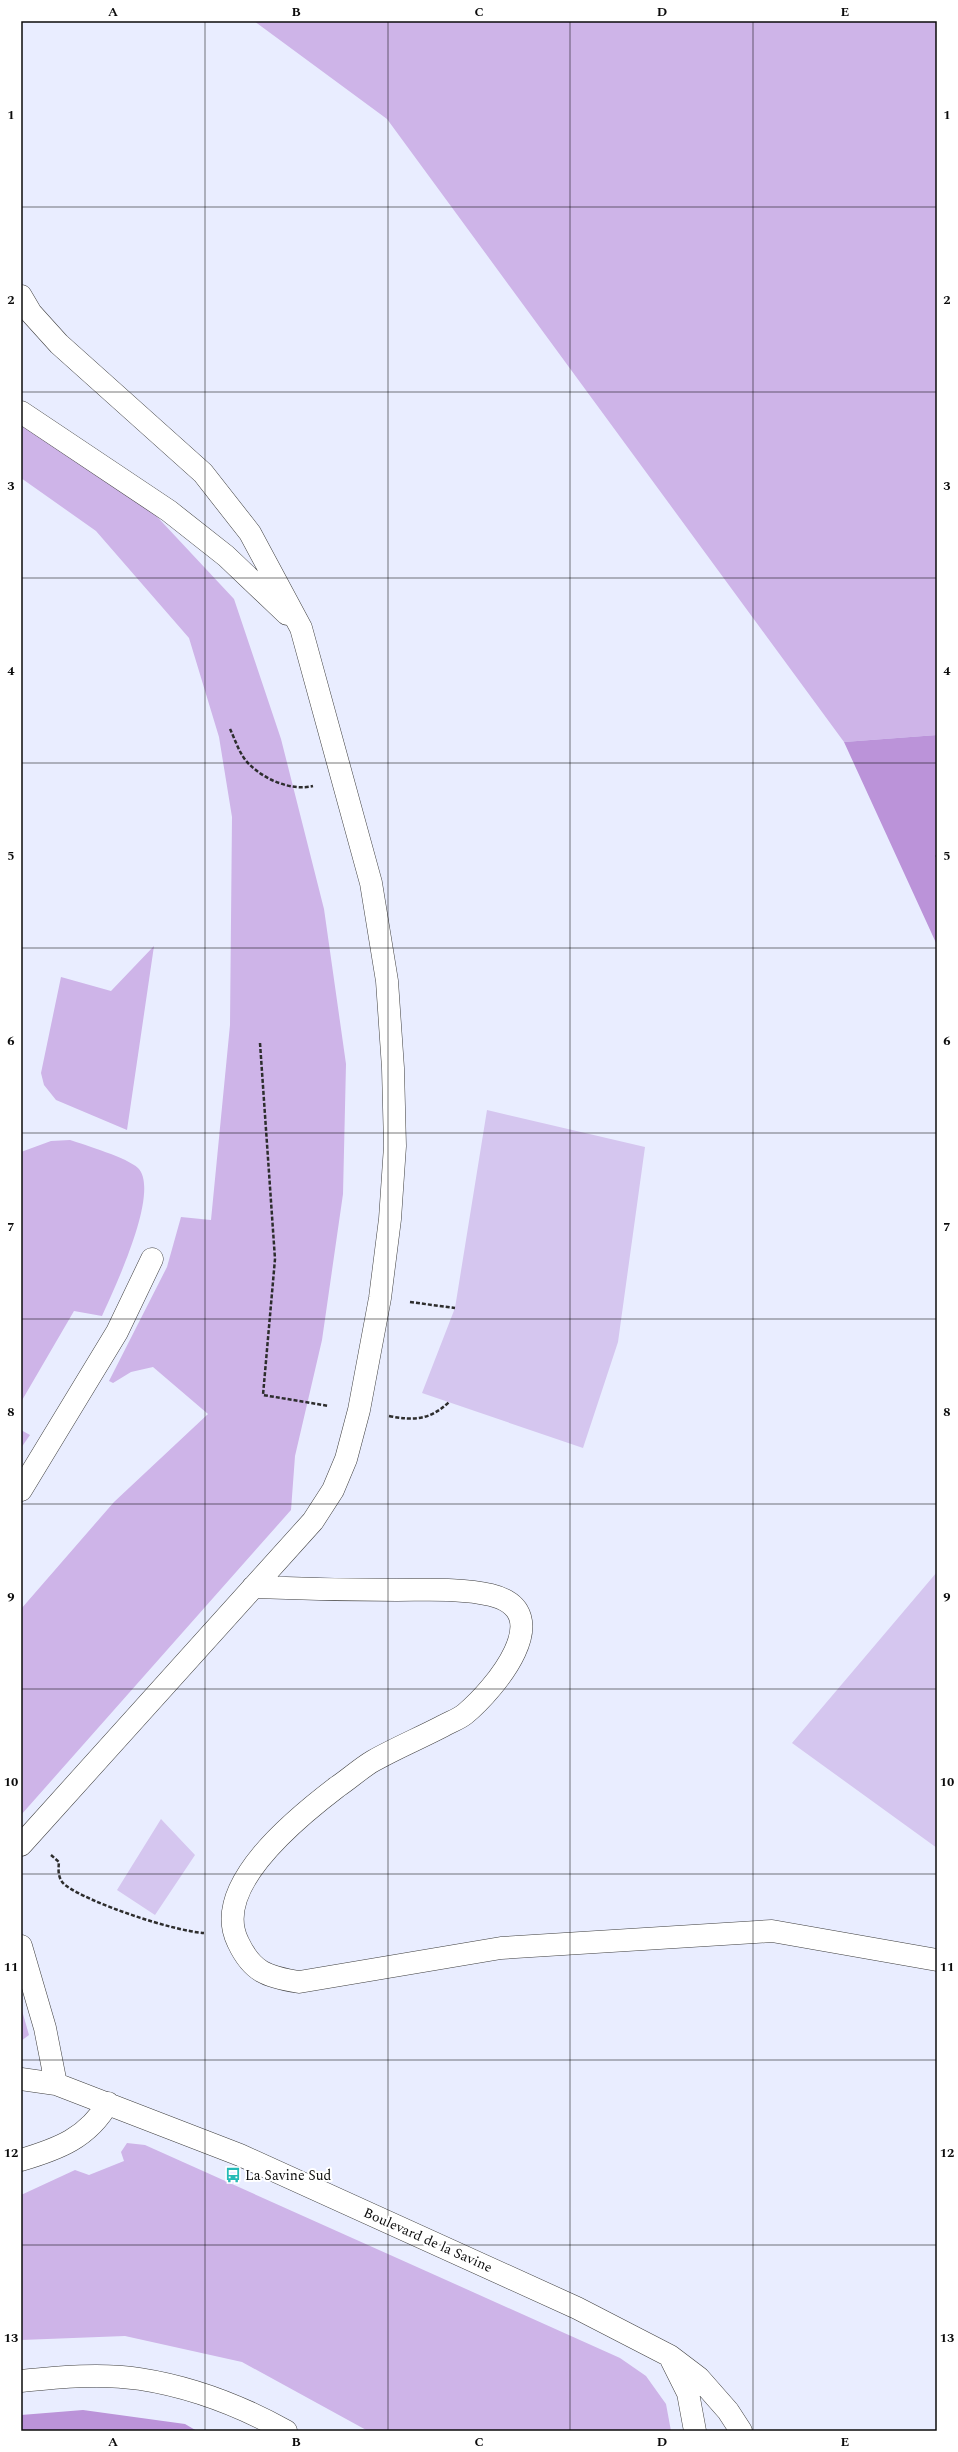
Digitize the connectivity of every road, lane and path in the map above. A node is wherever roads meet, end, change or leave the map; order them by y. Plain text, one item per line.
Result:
1 (21, 296) edge
2 (21, 412) edge
3 (301, 628) junction
4 (230, 729) dead end
5 (343, 780) junction
6 (260, 1043) dead end
7 (152, 1259) dead end
8 (380, 1298) junction
9 (455, 1308) dead end
10 (450, 1402) dead end
11 (359, 1410) junction
12 (21, 1490) edge
13 (254, 1587) junction
14 (26, 1839) edge
15 (234, 1935) junction
16 (21, 1946) edge
17 (937, 1960) edge
18 (21, 2079) edge
19 (56, 2084) junction
20 (108, 2103) junction
21 (21, 2160) edge
22 (670, 2356) junction
23 (21, 2381) edge
24 (286, 2431) edge
25 (695, 2431) edge
26 (741, 2431) edge

1 - 3 street
2 - 3 street
3 - 5 street
4 - 5 path
5 - 8 street
6 - 11 path
7 - 12 street
8 - 9 path
8 - 11 street
10 - 11 path
11 - 13 street
13 - 14 street
13 - 15 street
14 - 15 path
15 - 17 street
16 - 19 street
18 - 19 street
19 - 20 street
20 - 21 street
20 - 22 street, Boulevard de la Savine
22 - 25 street
22 - 26 street
23 - 24 street

